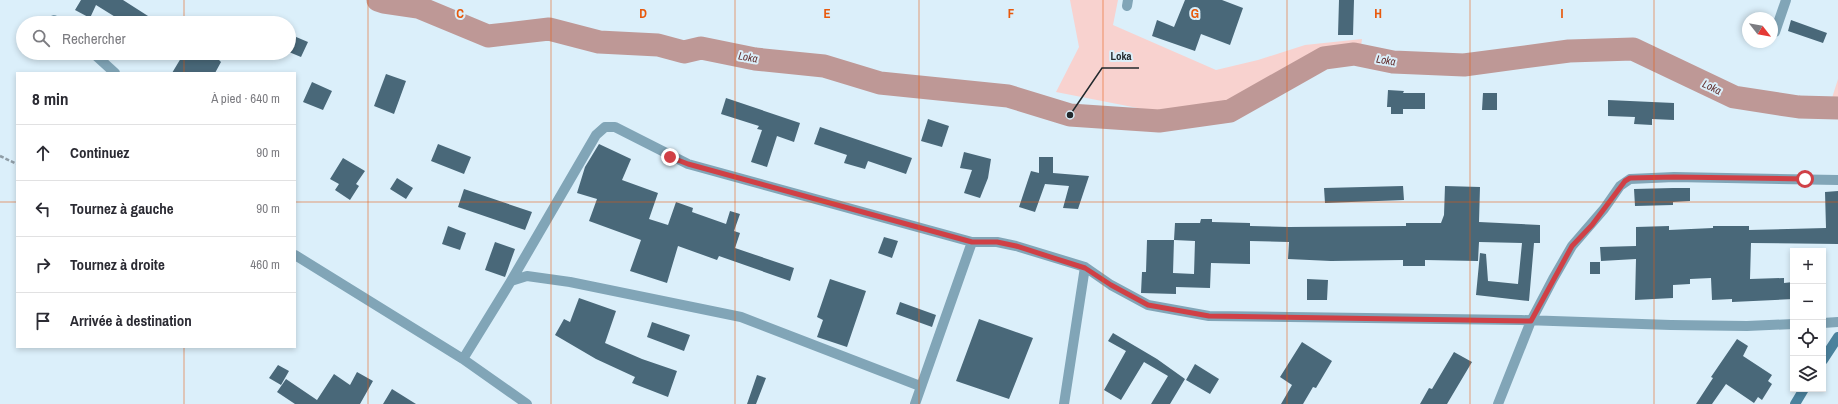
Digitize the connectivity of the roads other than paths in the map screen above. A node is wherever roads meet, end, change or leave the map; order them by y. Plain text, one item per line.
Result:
1 (1786, 0) edge
2 (1778, 23) edge
3 (101, 60) edge
4 (114, 72) edge
5 (1838, 180) edge
6 (972, 242) junction
7 (296, 256) edge
8 (1085, 268) junction
9 (511, 281) junction
10 (1531, 321) junction
11 (1838, 322) edge
12 (1826, 323) edge
13 (1790, 324) edge
14 (1838, 337) edge
15 (1826, 356) edge
16 (463, 359) junction
17 (920, 386) junction
18 (1802, 392) edge
19 (527, 404) edge
20 (915, 404) edge
21 (1064, 404) edge
22 (1498, 404) edge
23 (1795, 404) edge

1 - 2 street
3 - 4 street
5 - 10 street
6 - 8 street
6 - 9 street
6 - 17 street
7 - 16 street
8 - 10 street
8 - 21 street
9 - 16 street
9 - 17 street
10 - 13 street
10 - 22 street
11 - 12 street
14 - 15 street
16 - 19 street
17 - 20 street
18 - 23 street

